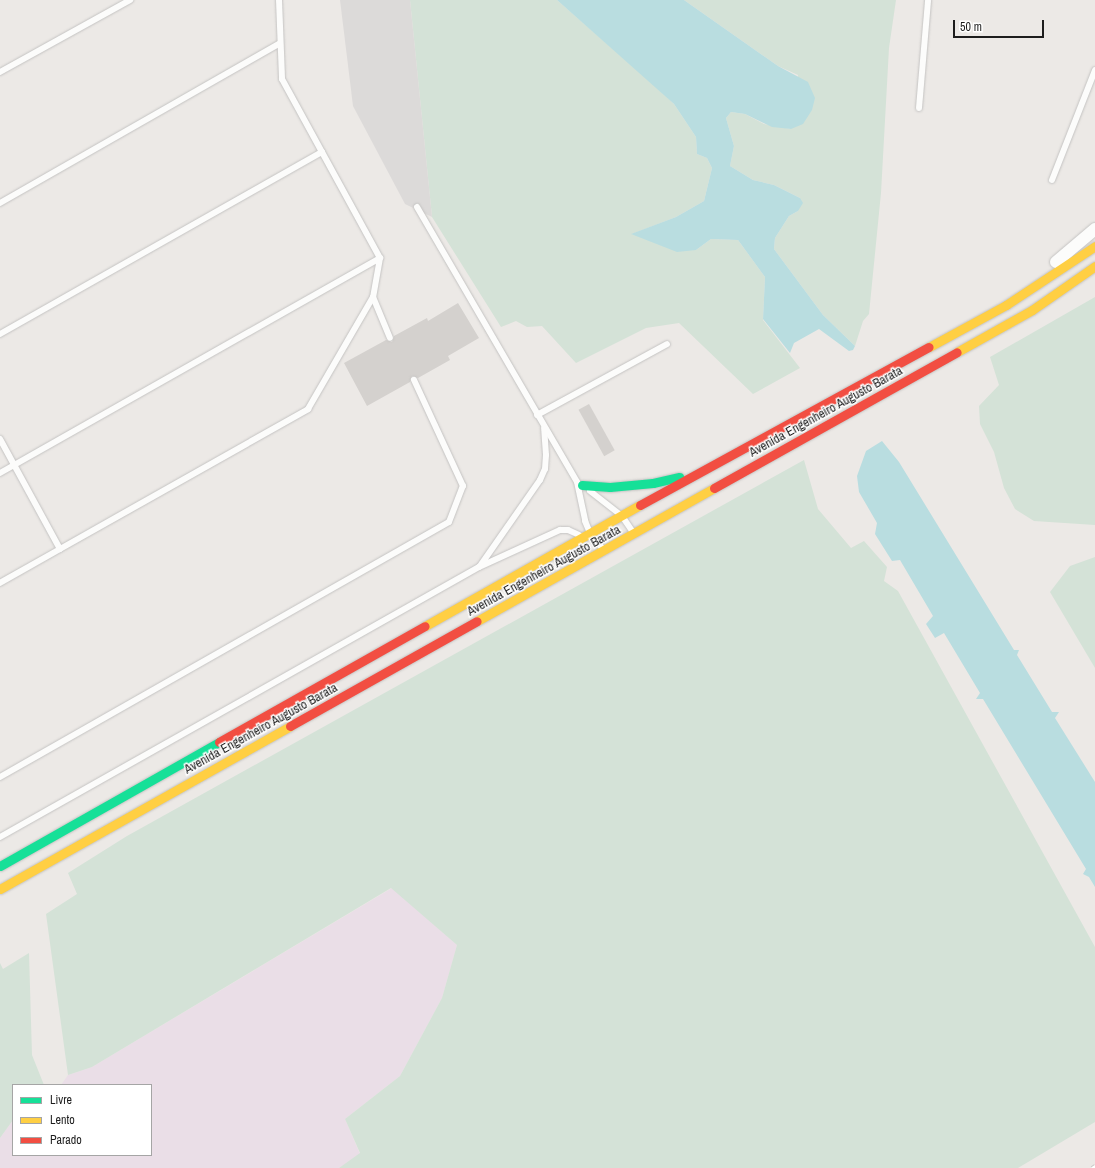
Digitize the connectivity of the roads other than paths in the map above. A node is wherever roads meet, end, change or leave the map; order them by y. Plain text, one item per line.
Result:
1 (130, 0) edge
2 (278, 0) edge
3 (928, 0) edge
4 (280, 43) junction
5 (1095, 70) edge
6 (0, 72) edge
7 (919, 108) dead end
8 (322, 152) junction
9 (1052, 180) dead end
10 (0, 203) edge
11 (417, 207) dead end
12 (1095, 229) edge
13 (1095, 246) edge
14 (380, 258) junction
15 (1095, 266) edge
16 (373, 297) junction
17 (1006, 305) junction
18 (0, 334) edge
19 (390, 338) dead end
20 (667, 344) dead end
21 (414, 380) dead end
22 (537, 415) junction
23 (544, 426) junction
24 (0, 439) edge
25 (14, 465) junction
26 (706, 470) junction
27 (0, 473) edge
28 (580, 483) junction
29 (622, 516) junction
30 (586, 535) junction
31 (634, 535) junction
32 (60, 549) junction
33 (605, 552) junction
34 (479, 567) junction
35 (0, 582) edge
36 (0, 777) edge
37 (0, 837) edge
38 (0, 866) edge
39 (0, 889) edge

1 - 6 lane
2 - 4 lane
3 - 7 lane
4 - 8 lane
4 - 10 lane
5 - 9 lane
8 - 14 lane
8 - 18 lane
11 - 22 lane
12 - 17 street
13 - 17 main road, Avenida Engenheiro Augusto Barata
14 - 16 lane
14 - 25 lane
15 - 31 main road, Avenida Engenheiro Augusto Barata
16 - 19 lane
16 - 32 lane
17 - 26 main road, Avenida Engenheiro Augusto Barata
20 - 22 lane
21 - 36 lane
22 - 23 lane
23 - 28 lane
23 - 34 lane
24 - 25 lane
25 - 27 lane
25 - 32 lane
26 - 28 main road
26 - 29 main road, Avenida Engenheiro Augusto Barata
28 - 29 lane
28 - 30 lane
29 - 30 main road, Avenida Engenheiro Augusto Barata
29 - 31 lane
30 - 33 lane
30 - 34 lane
30 - 38 main road, Avenida Engenheiro Augusto Barata
31 - 33 main road, Avenida Engenheiro Augusto Barata
32 - 35 lane
33 - 39 main road, Avenida Engenheiro Augusto Barata
34 - 37 lane

